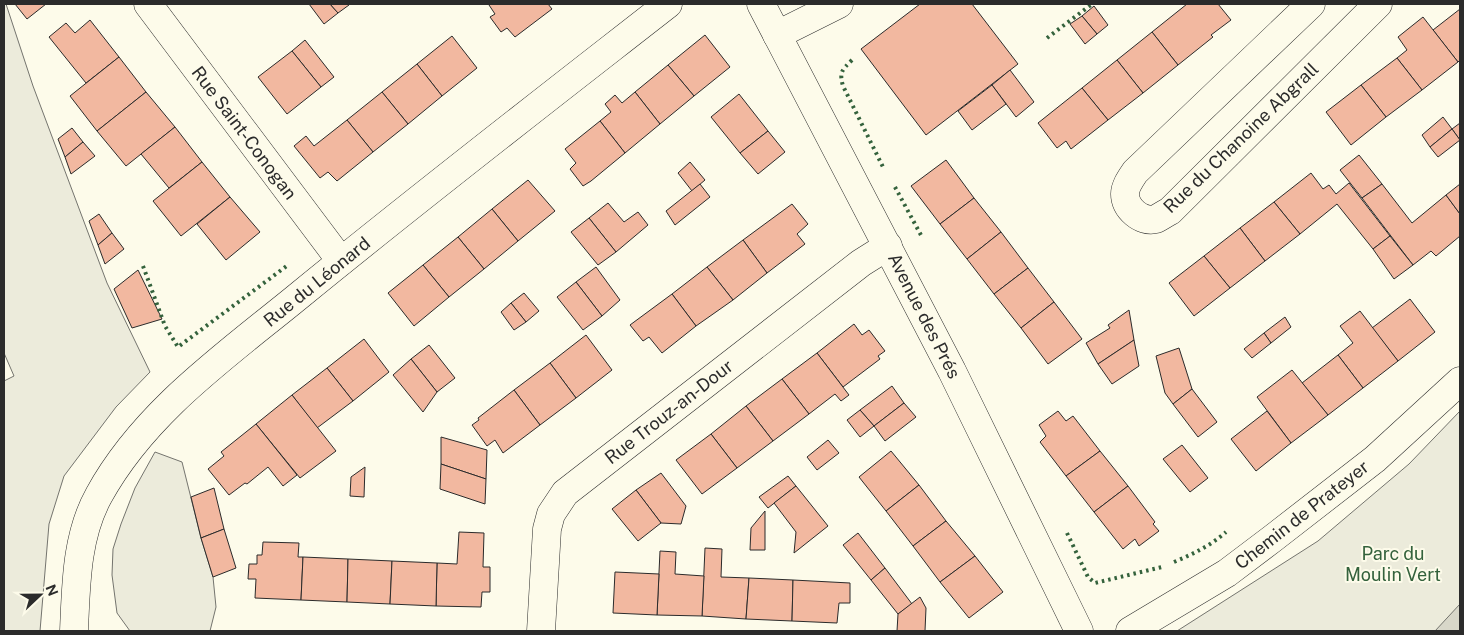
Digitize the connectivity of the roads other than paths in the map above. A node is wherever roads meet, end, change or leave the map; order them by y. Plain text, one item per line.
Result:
1 (148, 4) edge
2 (668, 4) edge
3 (761, 4) edge
4 (839, 4) edge
5 (1311, 4) edge
6 (1378, 4) edge
7 (777, 34) junction
8 (888, 246) junction
9 (341, 261) junction
10 (1460, 381) edge
11 (74, 631) edge
12 (541, 631) edge
13 (1080, 631) edge
14 (1130, 631) edge

1 - 9 street, Rue Saint-Conogan
2 - 9 street, Rue du Léonard
3 - 7 street, Avenue des Prés
4 - 7 street
5 - 6 street, Rue du Chanoine Abgrall
7 - 8 street, Avenue des Prés
8 - 12 street, Rue Trouz-an-Dour
8 - 13 street, Avenue des Prés
9 - 11 street, Rue du Léonard
10 - 14 street, Chemin de Prateyer

